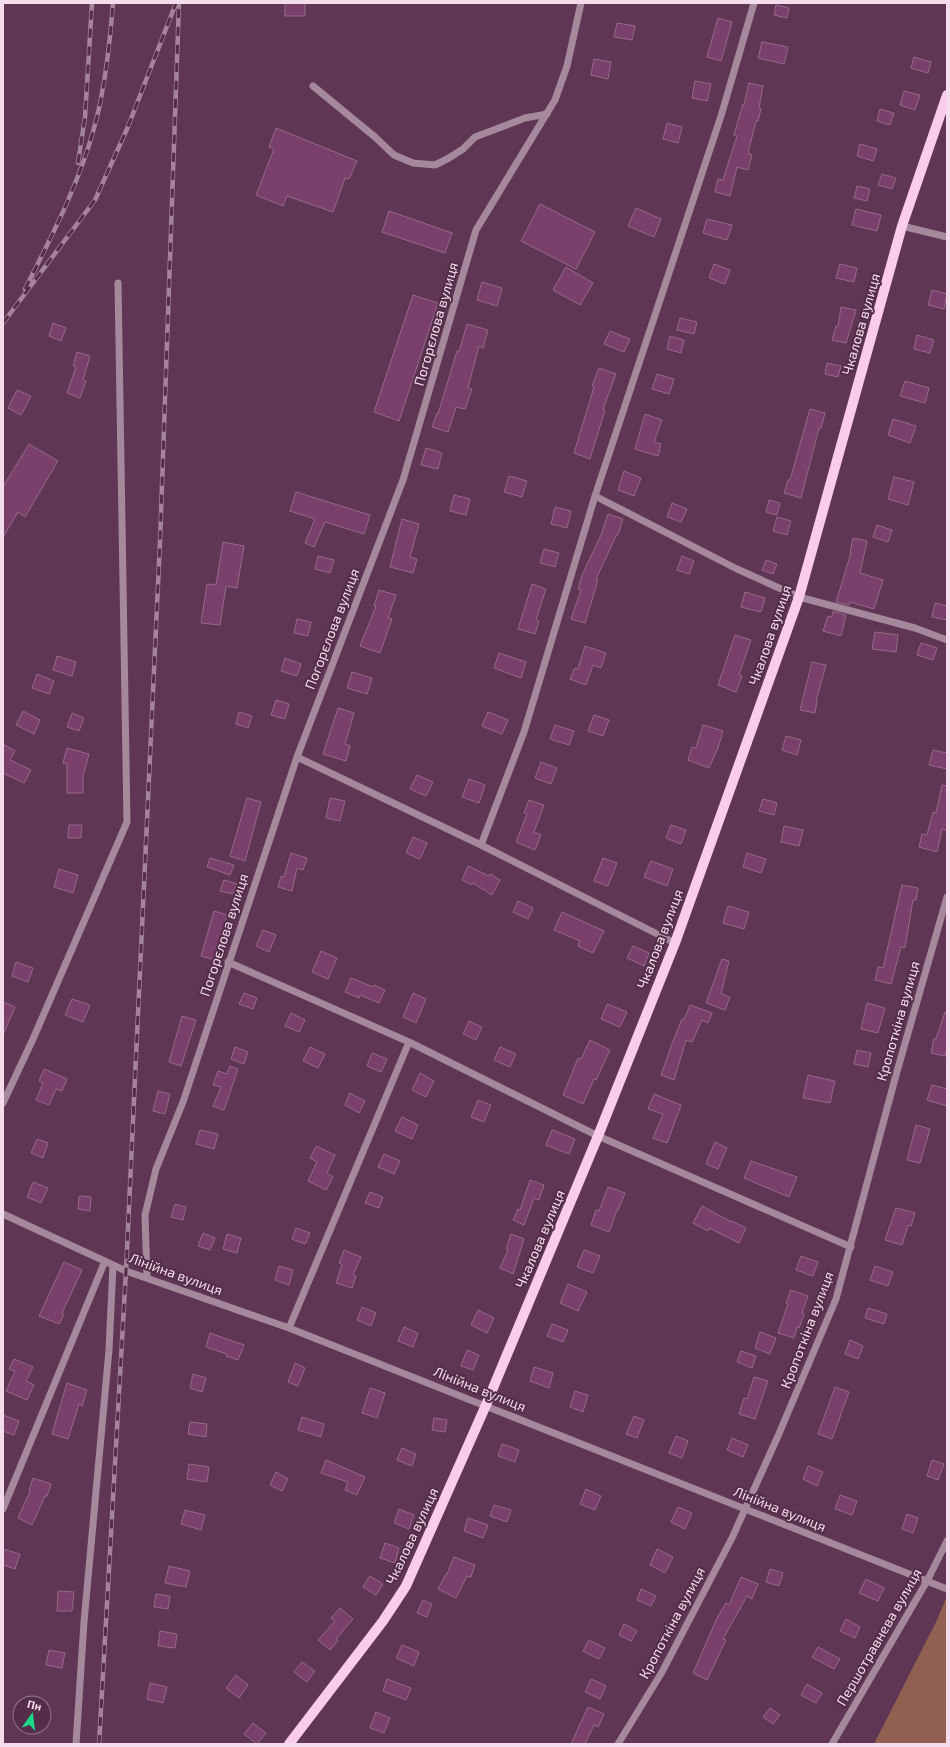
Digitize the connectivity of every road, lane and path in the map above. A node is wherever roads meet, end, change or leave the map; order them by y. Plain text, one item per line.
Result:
1 (581, 3) edge
2 (754, 3) edge
3 (313, 86) dead end
4 (947, 95) edge
5 (547, 114) junction
6 (902, 226) junction
7 (947, 237) edge
8 (118, 283) dead end
9 (595, 496) junction
10 (800, 597) junction
11 (947, 640) edge
12 (297, 757) junction
13 (481, 845) junction
14 (947, 897) edge
15 (675, 943) junction
16 (228, 962) junction
17 (409, 1042) junction
18 (3, 1104) edge
19 (598, 1136) junction
20 (3, 1214) edge
21 (851, 1247) junction
22 (105, 1261) junction
23 (113, 1265) junction
24 (147, 1278) junction
25 (289, 1328) junction
26 (486, 1406) junction
27 (3, 1509) edge
28 (745, 1509) junction
29 (947, 1541) edge
30 (927, 1581) junction
31 (947, 1589) edge
32 (76, 1744) edge
33 (288, 1744) edge
34 (618, 1744) edge
35 (832, 1744) edge

1 - 5 street, Погорєлова вулиця
2 - 9 street
3 - 5 street
4 - 6 main road, Чкалова вулиця
5 - 12 street, Погорєлова вулиця
6 - 7 street
6 - 10 main road, Чкалова вулиця
8 - 18 street
9 - 10 street
9 - 13 street
10 - 11 street
10 - 15 main road, Чкалова вулиця
12 - 13 street
12 - 16 street, Погорєлова вулиця
13 - 15 street
14 - 21 street, Кропоткіна вулиця
15 - 19 main road, Чкалова вулиця
16 - 17 street
16 - 24 street, Погорєлова вулиця
17 - 19 street
17 - 25 street
19 - 21 street
19 - 26 main road, Чкалова вулиця
20 - 22 street, Лінійна вулиця
21 - 28 street, Кропоткіна вулиця
22 - 23 street, Лінійна вулиця
22 - 27 street
23 - 24 street, Лінійна вулиця
23 - 32 street
24 - 25 street, Лінійна вулиця
25 - 26 street, Лінійна вулиця
26 - 28 street, Лінійна вулиця
26 - 33 main road, Чкалова вулиця
28 - 30 street, Лінійна вулиця
28 - 34 street, Кропоткіна вулиця
29 - 30 street, Першотравнева вулиця
30 - 31 street, Лінійна вулиця
30 - 35 street, Першотравнева вулиця

